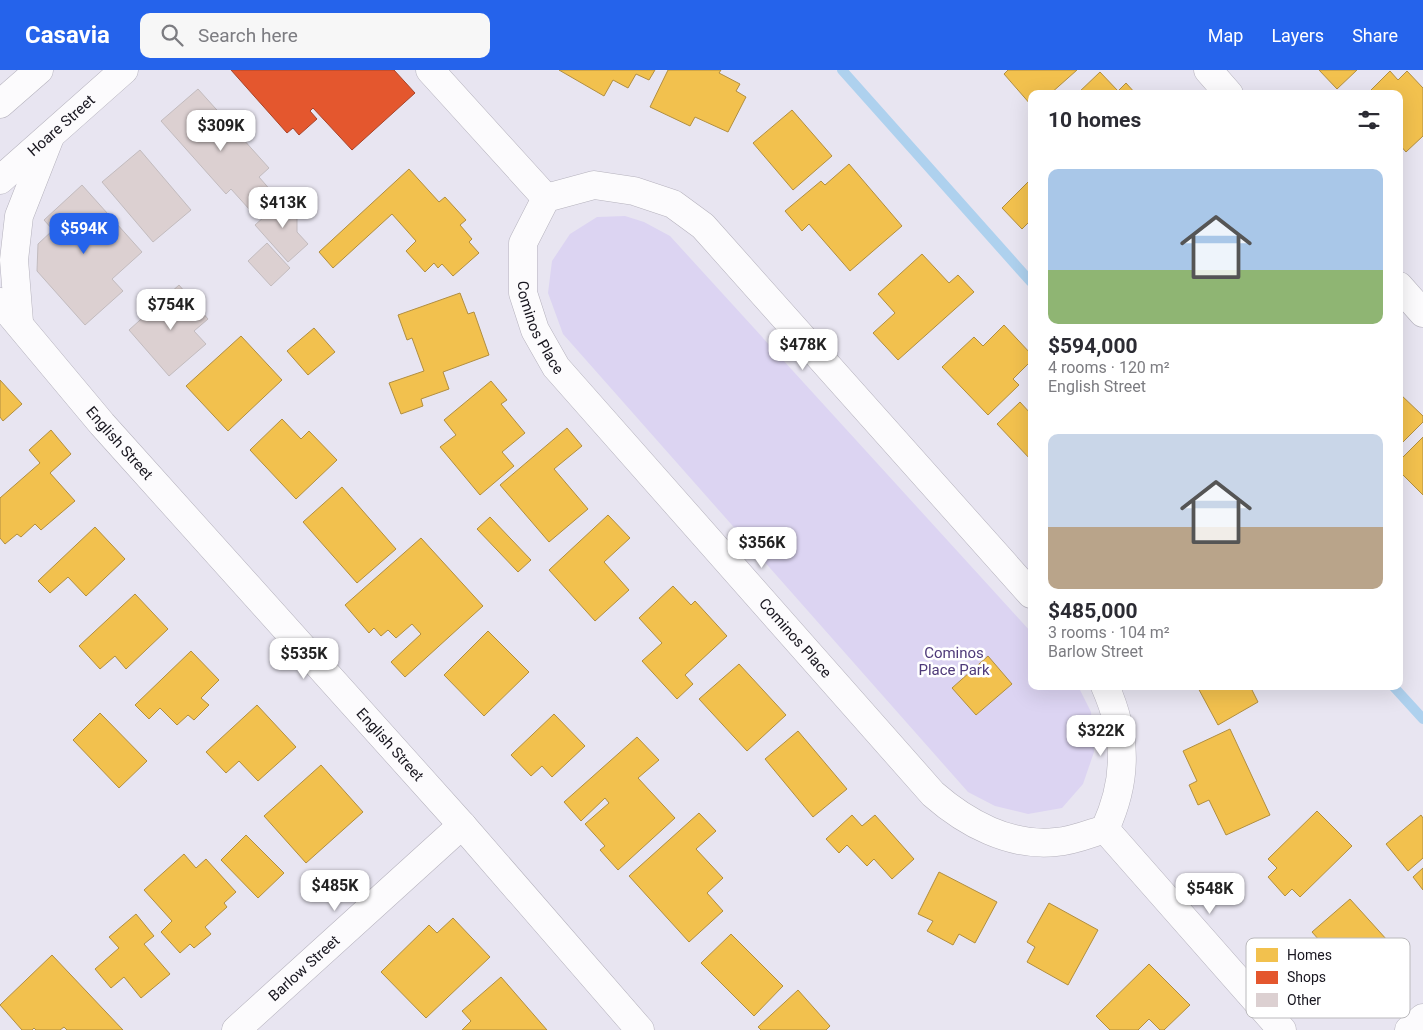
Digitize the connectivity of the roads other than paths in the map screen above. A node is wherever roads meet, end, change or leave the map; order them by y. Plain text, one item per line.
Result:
1 (39, 70) edge
2 (124, 70) edge
3 (430, 70) edge
4 (1208, 70) edge
5 (1226, 90) edge
6 (0, 104) edge
7 (50, 137) junction
8 (0, 180) edge
9 (546, 198) junction
10 (1403, 290) edge
11 (0, 302) edge
12 (1423, 313) edge
13 (19, 322) junction
14 (1028, 591) edge
15 (1108, 690) edge
16 (462, 825) junction
17 (1105, 829) junction
18 (1246, 989) edge
19 (1271, 1018) edge
20 (1423, 1018) edge
21 (236, 1030) edge
22 (640, 1030) edge
23 (1282, 1030) edge
24 (1409, 1030) edge

1 - 6 street
2 - 7 street, Hoare Street
3 - 9 street
4 - 5 street
7 - 8 street, Hoare Street
7 - 13 street
9 - 14 street
9 - 17 street, Cominos Place
10 - 12 street
11 - 13 street, English Street
13 - 16 street, English Street
15 - 17 street
16 - 21 street, Barlow Street
16 - 22 street, English Street
17 - 18 street
19 - 23 street
20 - 24 street

